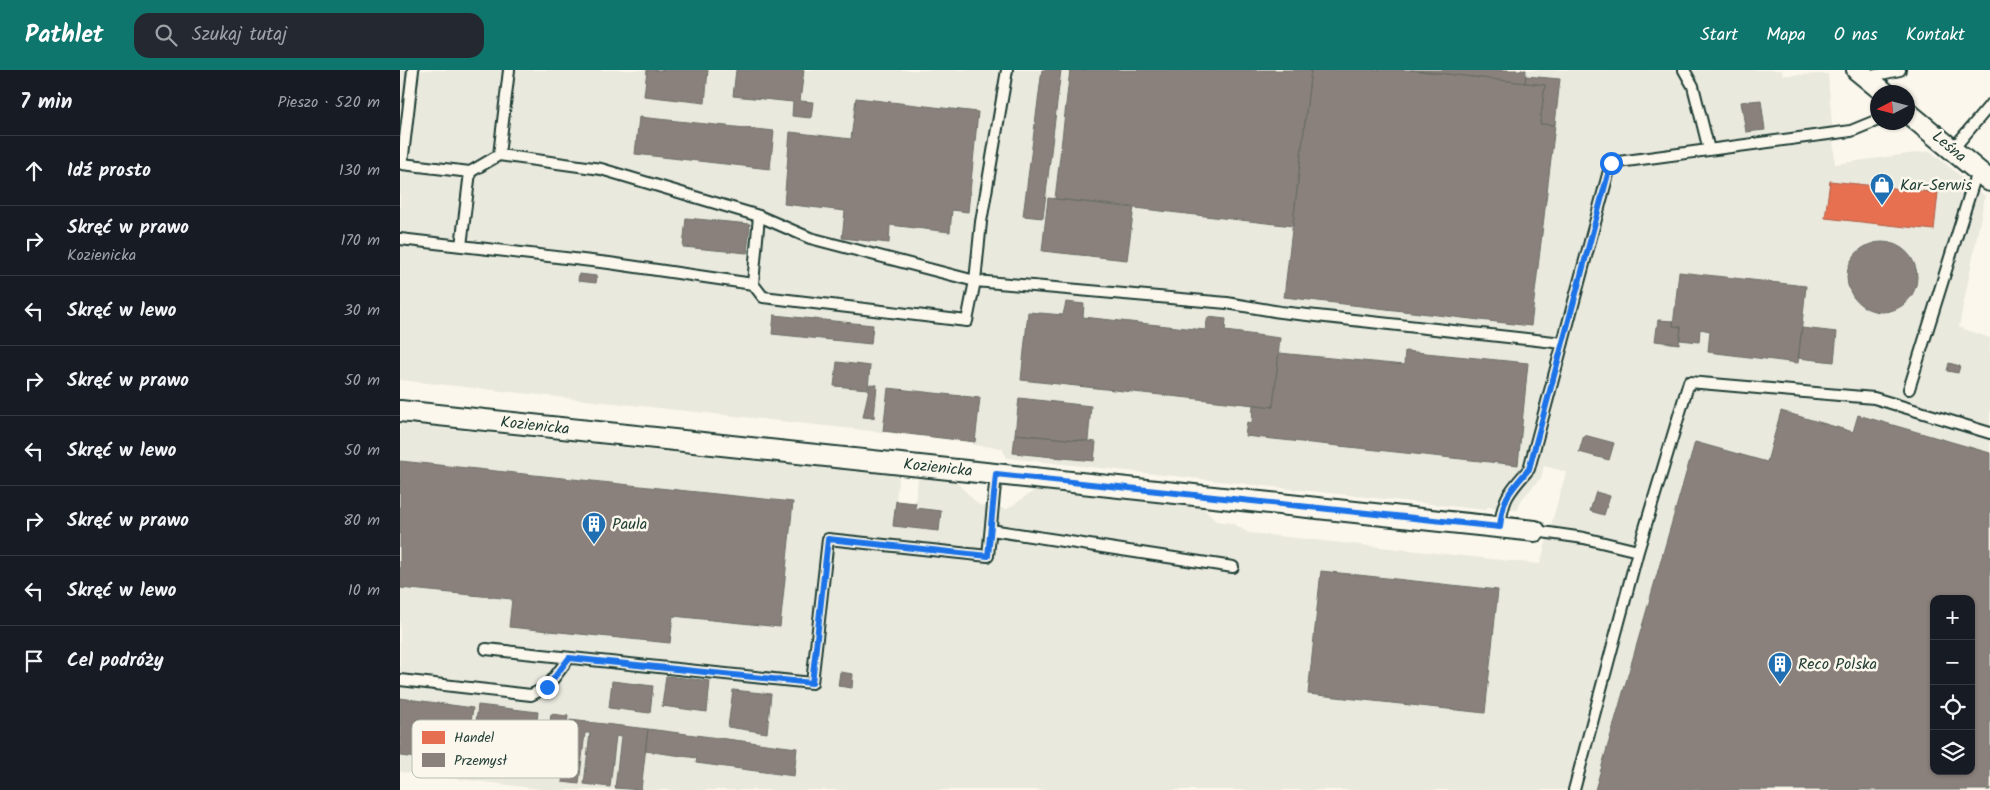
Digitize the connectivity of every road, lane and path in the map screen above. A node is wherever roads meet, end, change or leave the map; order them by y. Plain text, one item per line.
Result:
1 (413, 70) edge
2 (510, 70) edge
3 (1007, 70) edge
4 (1684, 70) edge
5 (1900, 70) edge
6 (1861, 74) edge
7 (1875, 85) edge
8 (1990, 105) edge
9 (1915, 118) edge
10 (1870, 123) edge
11 (1709, 150) junction
12 (1952, 150) junction
13 (499, 156) junction
14 (470, 172) junction
15 (1984, 176) edge
16 (759, 216) junction
17 (400, 239) edge
18 (461, 246) junction
19 (975, 281) junction
20 (753, 284) junction
21 (1562, 343) junction
22 (1909, 389) dead end
23 (400, 412) edge
24 (1990, 433) edge
25 (996, 474) junction
26 (1500, 527) junction
27 (991, 530) junction
28 (1535, 531) joint
29 (1638, 551) junction
30 (1233, 567) dead end
31 (486, 649) dead end
32 (569, 658) junction
33 (400, 680) edge
34 (1574, 790) edge

1 - 14 lane
2 - 13 lane
3 - 19 lane
4 - 11 lane
5 - 6 lane
6 - 7 street
8 - 12 lane
9 - 12 street, Leśna
10 - 11 lane
11 - 21 lane
12 - 15 street, Leśna
13 - 14 lane
13 - 16 lane
14 - 18 lane
15 - 22 lane
16 - 19 lane
16 - 20 lane
17 - 18 lane
18 - 20 lane
19 - 20 lane
19 - 21 lane
21 - 26 lane
23 - 25 street, Kozienicka
24 - 29 lane
25 - 26 street, Kozienicka
25 - 27 lane
26 - 28 street, Kozienicka
27 - 30 lane
27 - 32 lane
28 - 29 lane
29 - 34 lane
31 - 32 lane
32 - 33 lane

